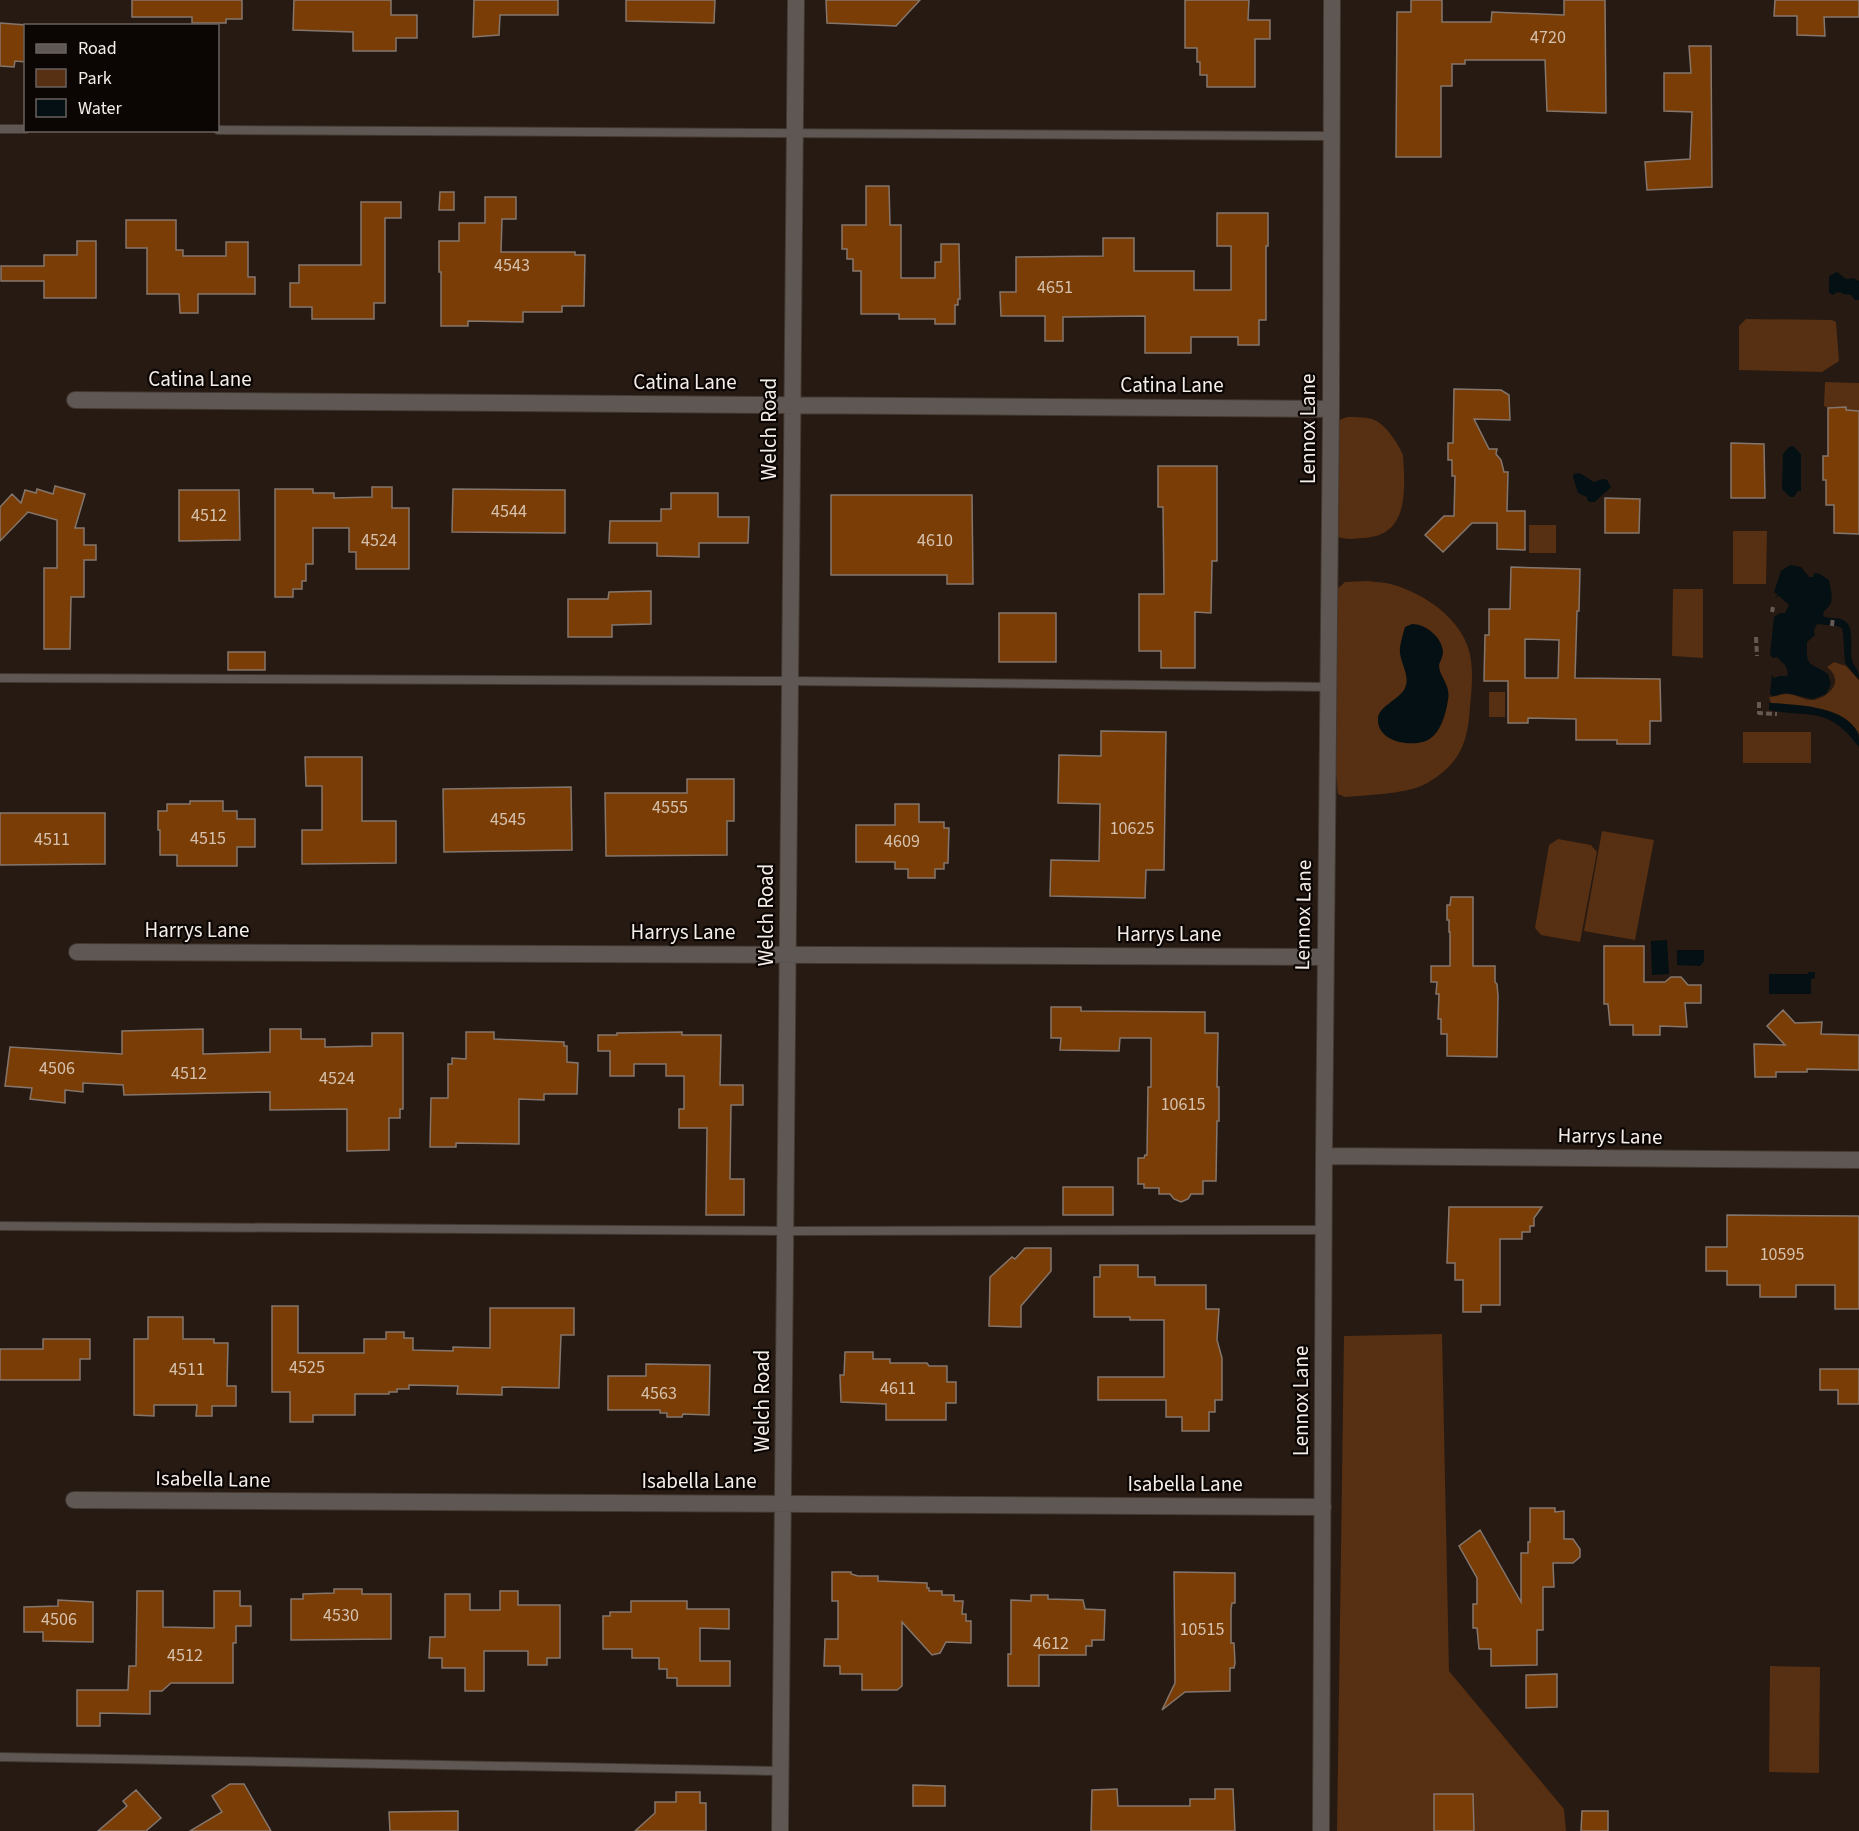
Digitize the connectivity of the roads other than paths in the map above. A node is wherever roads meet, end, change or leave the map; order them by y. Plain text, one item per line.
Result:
1 (796, 0) edge
2 (1332, 0) edge
3 (0, 129) edge
4 (24, 129) edge
5 (219, 130) edge
6 (795, 132) junction
7 (1332, 136) junction
8 (75, 400) dead end
9 (792, 404) junction
10 (1331, 409) junction
11 (0, 678) edge
12 (790, 681) junction
13 (1328, 687) junction
14 (76, 952) dead end
15 (789, 955) junction
16 (1325, 957) junction
17 (1324, 1156) junction
18 (1859, 1161) edge
19 (0, 1226) edge
20 (1324, 1230) junction
21 (785, 1232) junction
22 (74, 1500) dead end
23 (784, 1504) junction
24 (1323, 1507) junction
25 (0, 1757) edge
26 (781, 1771) junction
27 (780, 1831) edge
28 (1321, 1831) edge

1 - 6 street, Welch Road
2 - 7 street, Lennox Lane
3 - 4 lane
5 - 6 lane
6 - 7 lane
6 - 9 street, Welch Road
7 - 10 street, Lennox Lane
8 - 9 street, Catina Lane
9 - 10 street, Catina Lane
9 - 12 street, Welch Road
10 - 13 street, Lennox Lane
11 - 12 lane
12 - 13 lane
12 - 15 street, Welch Road
13 - 16 street, Lennox Lane
14 - 15 street, Harrys Lane
15 - 16 street, Harrys Lane
15 - 21 street, Welch Road
16 - 17 street, Lennox Lane
17 - 18 street, Harrys Lane
17 - 20 street, Lennox Lane
19 - 21 lane
20 - 21 lane
20 - 24 street, Lennox Lane
21 - 23 street, Welch Road
22 - 23 street, Isabella Lane
23 - 24 street, Isabella Lane
23 - 26 street, Welch Road
24 - 28 street, Lennox Lane
25 - 26 lane
26 - 27 street, Welch Road

